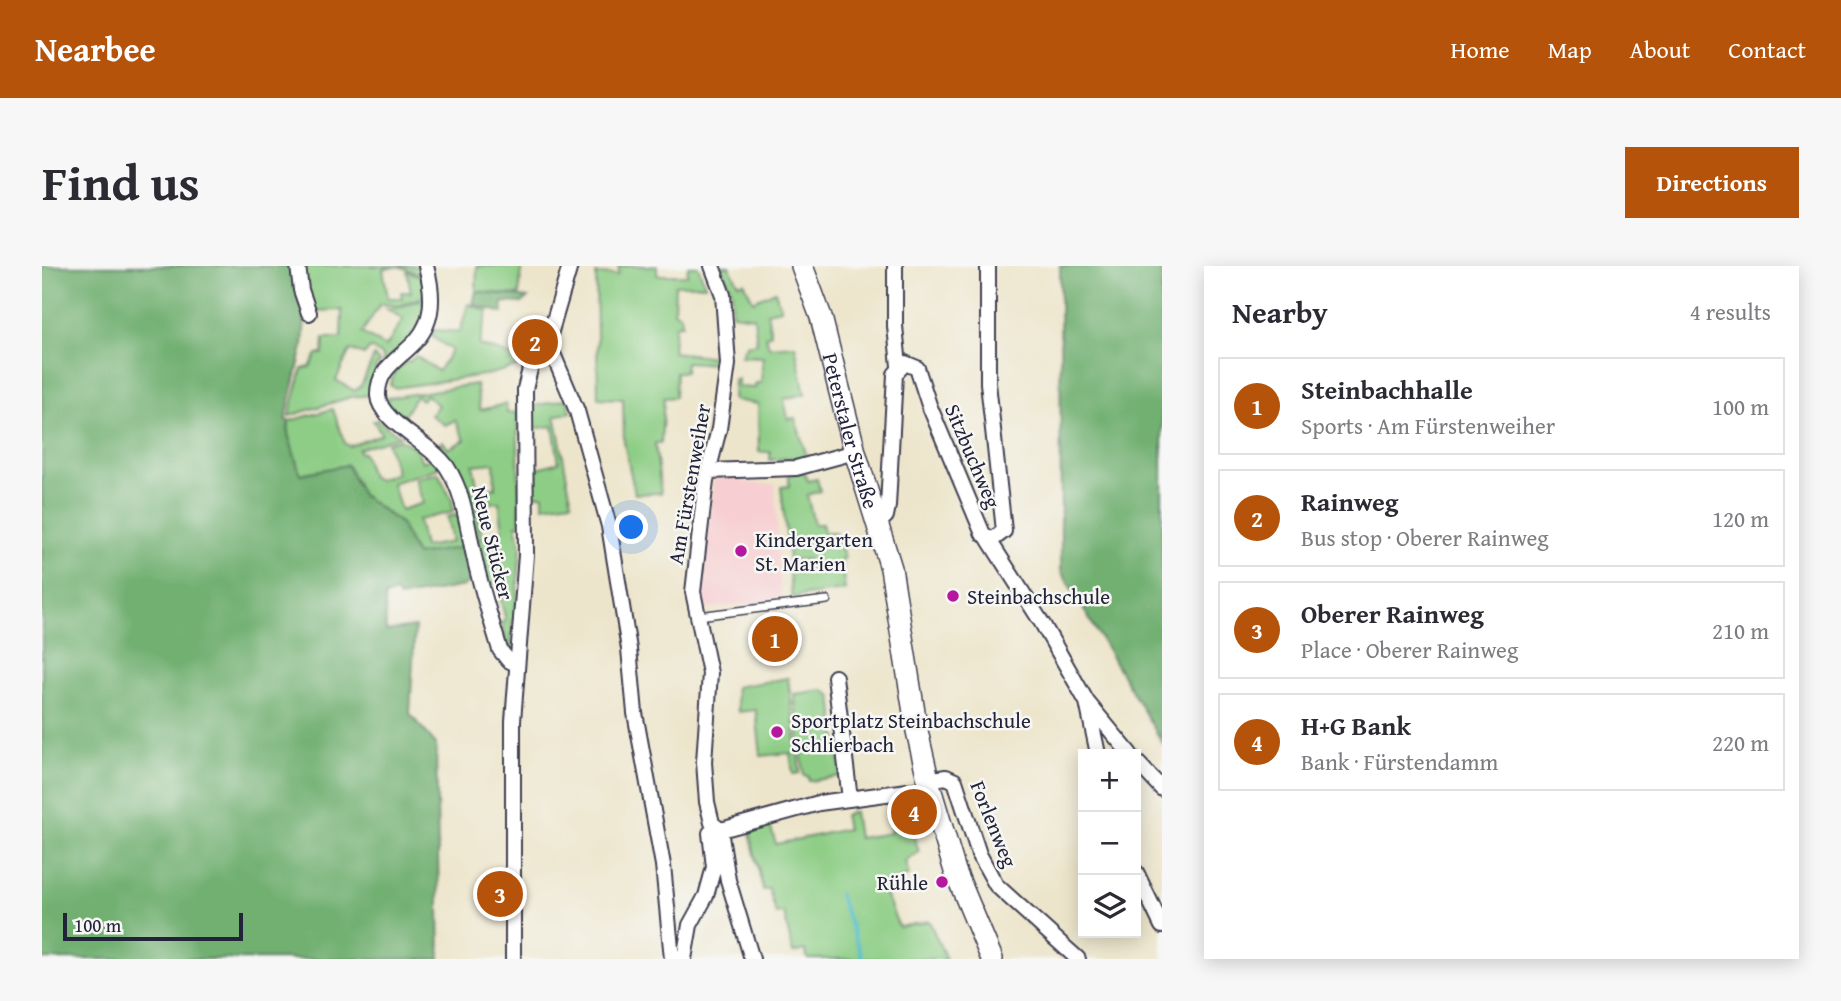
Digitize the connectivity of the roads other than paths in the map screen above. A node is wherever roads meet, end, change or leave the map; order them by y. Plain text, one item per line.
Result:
1 (298, 266) edge
2 (426, 266) edge
3 (570, 266) edge
4 (712, 266) edge
5 (802, 266) edge
6 (895, 266) edge
7 (988, 266) edge
8 (309, 313) dead end
9 (548, 342) junction
10 (899, 366) junction
11 (855, 453) junction
12 (709, 471) junction
13 (878, 523) junction
14 (989, 540) junction
15 (827, 600) dead end
16 (698, 616) junction
17 (516, 664) junction
18 (835, 677) dead end
19 (1087, 702) junction
20 (1097, 749) edge
21 (1126, 749) edge
22 (1141, 766) edge
23 (929, 784) junction
24 (1162, 789) edge
25 (850, 799) junction
26 (720, 830) junction
27 (1137, 875) edge
28 (1162, 926) edge
29 (513, 959) edge
30 (672, 959) edge
31 (684, 959) edge
32 (752, 959) edge
33 (992, 959) edge
34 (1078, 959) edge

1 - 8 street
2 - 17 street, Neue Stücker
3 - 9 street
4 - 12 street, Am Fürstenweiher
5 - 11 main road, Peterstaler Straße
6 - 10 street
7 - 14 street, Sitzbuchweg
9 - 17 street
9 - 30 street
10 - 13 street
10 - 14 street, Sitzbuchweg
11 - 12 street
11 - 13 main road, Peterstaler Straße
12 - 16 street, Am Fürstenweiher
13 - 23 main road, Peterstaler Straße
14 - 19 street
15 - 16 lane
16 - 26 street, Am Fürstenweiher
17 - 29 street
18 - 25 street
19 - 20 street
19 - 21 street
22 - 24 street
23 - 25 street
23 - 33 main road, Peterstaler Straße
23 - 34 street, Forlenweg
25 - 26 street
26 - 31 street
26 - 32 street, Am Fürstenweiher
27 - 28 street

